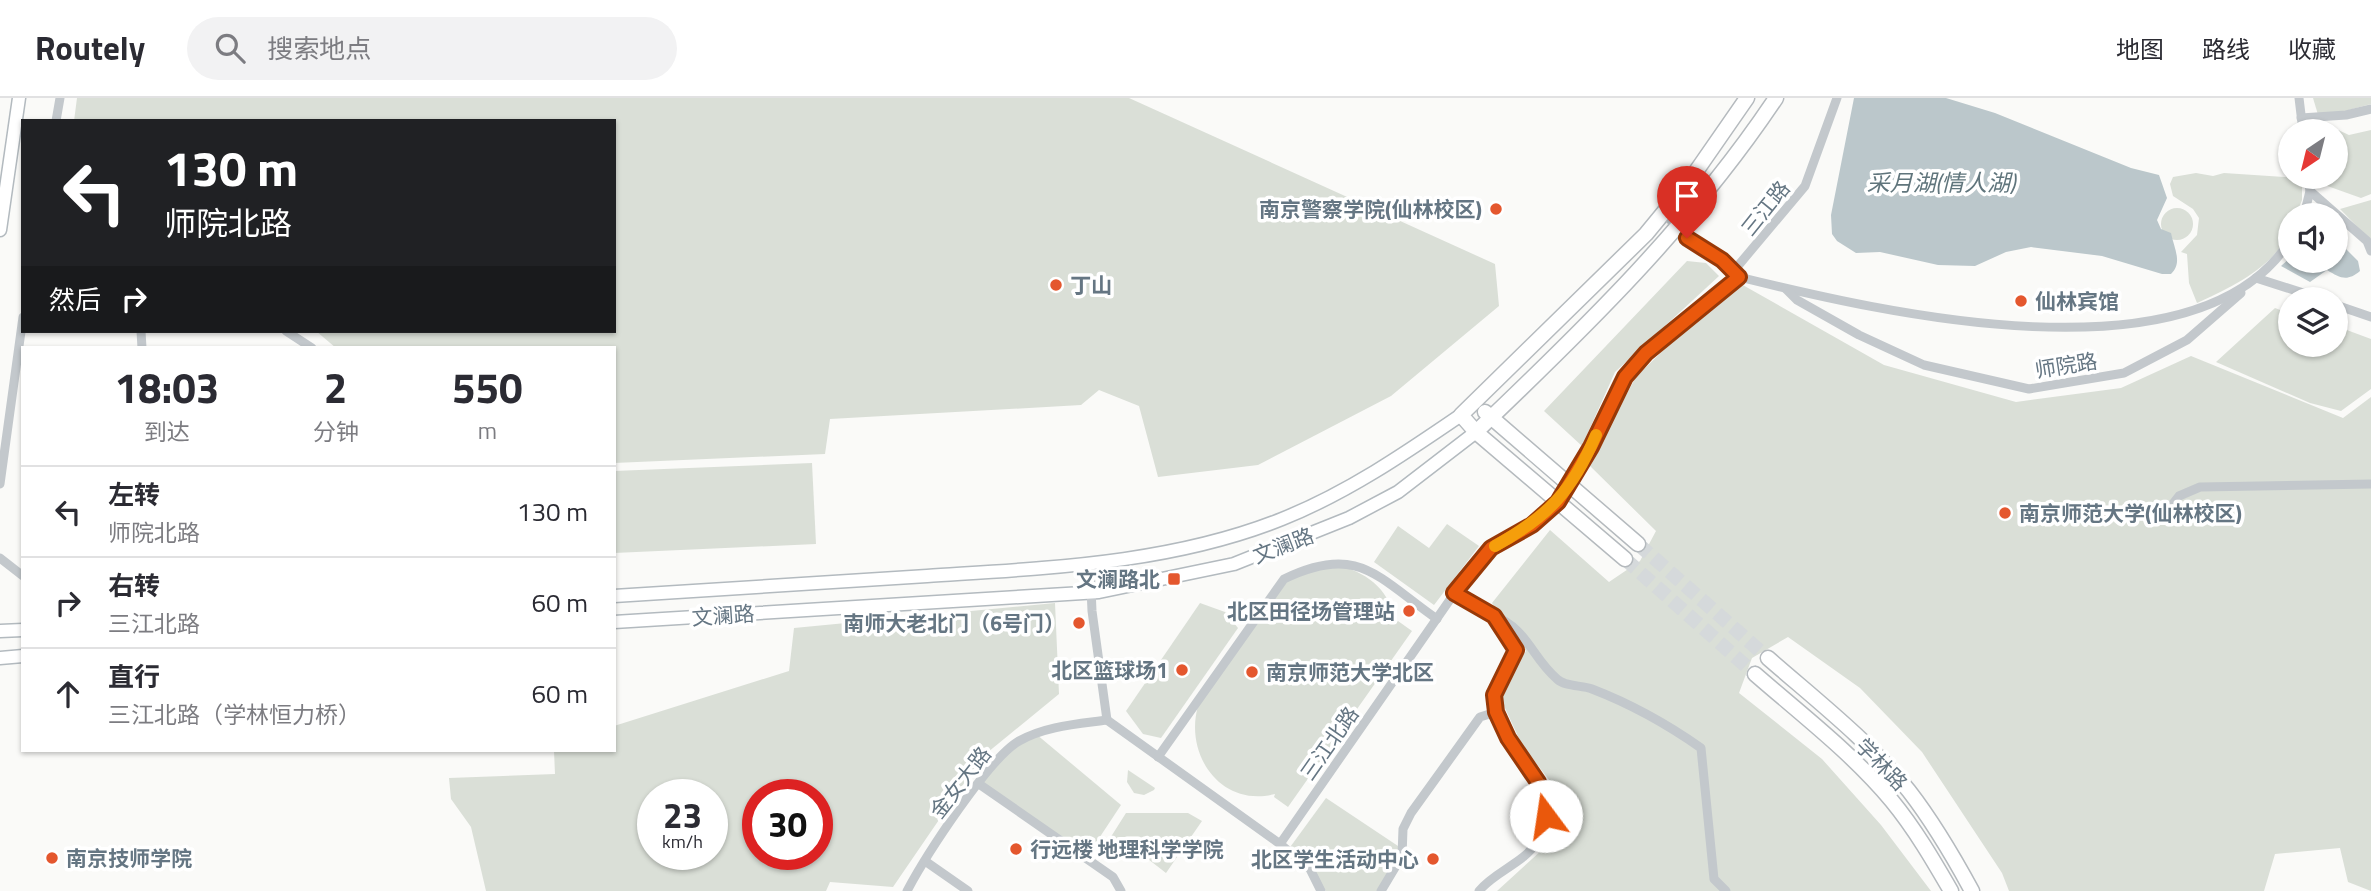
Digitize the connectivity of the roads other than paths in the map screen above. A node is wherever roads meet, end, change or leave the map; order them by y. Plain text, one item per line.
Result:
1 (19, 98) edge
2 (60, 98) edge
3 (1747, 98) edge
4 (1776, 98) edge
5 (1837, 98) edge
6 (2299, 98) edge
7 (2371, 109) edge
8 (2301, 118) joint
9 (56, 119) edge
10 (2310, 191) joint
11 (2307, 203) edge
12 (1663, 212) junction
13 (1679, 227) junction
14 (0, 230) edge
15 (2371, 251) edge
16 (2278, 258) edge
17 (2258, 276) junction
18 (1739, 277) junction
19 (2289, 287) edge
20 (1786, 289) junction
21 (2348, 308) edge
22 (2371, 317) edge
23 (21, 332) edge
24 (289, 333) edge
25 (309, 346) edge
26 (1477, 403) junction
27 (1461, 415) junction
28 (1491, 418) junction
29 (1476, 432) junction
30 (0, 484) edge
31 (2371, 484) edge
32 (1570, 485) junction
33 (1558, 502) junction
34 (2161, 519) dead end
35 (1638, 544) tunnel mouth
36 (0, 558) edge
37 (1625, 559) tunnel mouth
38 (1090, 565) junction
39 (21, 574) edge
40 (1093, 592) junction
41 (1454, 593) junction
42 (616, 596) edge
43 (1494, 616) junction
44 (1437, 619) junction
45 (616, 622) edge
46 (21, 630) edge
47 (0, 631) edge
48 (21, 656) edge
49 (0, 658) edge
50 (1768, 658) tunnel mouth
51 (1755, 674) tunnel mouth
52 (1496, 712) junction
53 (1107, 720) junction
54 (1158, 757) junction
55 (979, 785) junction
56 (1280, 844) junction
57 (925, 862) junction
58 (907, 891) edge
59 (968, 891) edge
60 (1121, 891) edge
61 (1321, 891) edge
62 (1381, 891) edge
63 (1479, 891) edge
64 (1726, 891) edge
65 (1951, 891) edge
66 (1972, 891) edge

1 - 14 main road
2 - 9 street
3 - 12 main road, 文澜路
4 - 13 main road, 文澜路
5 - 18 street, 三江路
6 - 8 street
7 - 8 street
10 - 11 street
10 - 15 street
12 - 13 street, 师院路
12 - 26 main road, 文澜路
13 - 18 street, 师院路
13 - 28 main road, 文澜路
16 - 17 street, 师院路
17 - 19 street
17 - 20 street, 师院路
17 - 20 street, 师院路
18 - 20 street, 师院路
18 - 32 street, 三江路, bridge
21 - 22 street
23 - 30 street
24 - 25 street
26 - 27 main road, 文澜路
26 - 28 main road
27 - 29 main road
27 - 38 main road, 文澜路
28 - 29 main road, 文澜路
28 - 32 main road
29 - 33 main road
29 - 40 main road, 文澜路
31 - 34 street
32 - 33 street, 三江路, bridge
32 - 35 main road
33 - 37 main road
33 - 41 street, 三江北路, bridge
36 - 39 street
38 - 40 street
38 - 42 main road, 文澜路
40 - 45 main road, 文澜路
40 - 53 street
41 - 43 street
41 - 44 street, 三江北路
43 - 52 street
43 - 64 street
44 - 54 street
44 - 56 street, 三江北路
46 - 47 main road
48 - 49 main road
50 - 66 main road, 学林路
51 - 65 main road, 学林路
52 - 62 street
52 - 63 street
53 - 54 street
53 - 55 street, 金女大路
54 - 56 street
55 - 57 street, 金女大路
55 - 60 street
56 - 61 street
57 - 58 street, 金女大路
57 - 59 street

